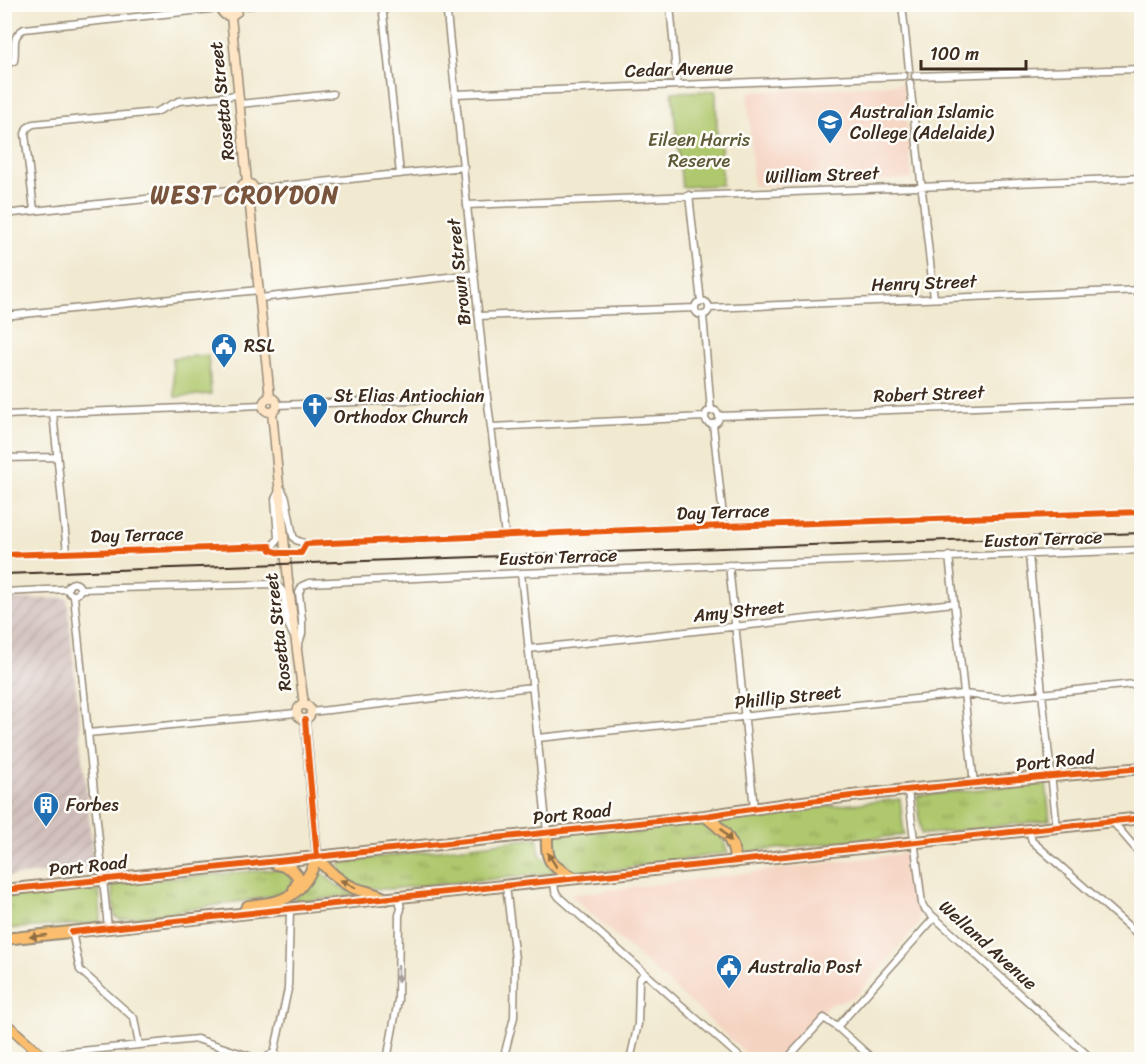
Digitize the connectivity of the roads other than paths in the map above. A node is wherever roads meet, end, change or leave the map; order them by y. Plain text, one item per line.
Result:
1 (259, 4) edge
2 (382, 4) edge
3 (446, 4) edge
4 (670, 4) edge
5 (902, 4) edge
6 (221, 6) edge
7 (238, 6) edge
8 (231, 16) junction
9 (4, 65) edge
10 (909, 69) junction
11 (1142, 69) edge
12 (915, 75) junction
13 (904, 76) junction
14 (910, 82) junction
15 (677, 84) junction
16 (333, 94) dead end
17 (456, 94) junction
18 (239, 99) junction
19 (464, 167) junction
20 (400, 174) junction
21 (1142, 178) edge
22 (247, 182) junction
23 (922, 187) junction
24 (240, 189) junction
25 (252, 193) junction
26 (689, 195) junction
27 (467, 205) junction
28 (34, 210) junction
29 (4, 214) edge
30 (475, 274) junction
31 (1142, 290) edge
32 (259, 294) junction
33 (934, 298) junction
34 (701, 302) junction
35 (695, 308) junction
36 (709, 308) junction
37 (703, 315) junction
38 (4, 316) edge
39 (479, 316) junction
40 (487, 397) junction
41 (267, 402) junction
42 (1142, 402) edge
43 (274, 409) junction
44 (711, 411) junction
45 (53, 413) junction
46 (4, 415) edge
47 (718, 416) junction
48 (705, 417) junction
49 (713, 424) junction
50 (492, 427) junction
51 (56, 457) junction
52 (4, 458) edge
53 (280, 488) junction
54 (1142, 512) edge
55 (724, 526) junction
56 (505, 535) junction
57 (1142, 550) edge
58 (67, 552) junction
59 (4, 555) edge
60 (1029, 555) junction
61 (949, 556) junction
62 (729, 565) junction
63 (521, 573) junction
64 (68, 589) junction
65 (80, 589) junction
66 (4, 592) edge
67 (74, 596) junction
68 (954, 603) junction
69 (735, 627) junction
70 (298, 647) junction
71 (528, 649) junction
72 (1142, 683) edge
73 (532, 687) junction
74 (1042, 693) junction
75 (963, 694) junction
76 (304, 705) junction
77 (311, 712) junction
78 (296, 713) junction
79 (743, 716) junction
80 (305, 720) junction
81 (88, 733) junction
82 (538, 738) junction
83 (1142, 768) edge
84 (1052, 777) junction
85 (974, 784) junction
86 (908, 791) junction
87 (754, 808) junction
88 (705, 816) junction
89 (1142, 818) edge
90 (1113, 822) junction
91 (1057, 828) junction
92 (1029, 831) junction
93 (547, 832) junction
94 (915, 843) junction
95 (1142, 856) edge
96 (317, 857) junction
97 (270, 861) junction
98 (735, 862) junction
99 (575, 878) junction
100 (103, 879) junction
101 (554, 881) junction
102 (507, 886) junction
103 (4, 890) edge
104 (294, 891) junction
105 (399, 898) junction
106 (387, 899) junction
107 (290, 909) junction
108 (243, 913) junction
109 (934, 918) junction
110 (108, 928) junction
111 (72, 932) junction
112 (1142, 938) edge
113 (4, 939) edge
114 (644, 973) junction
115 (4, 1022) edge
116 (837, 1027) junction
117 (139, 1045) junction
118 (274, 1054) junction
119 (47, 1059) edge
120 (53, 1059) edge
121 (263, 1059) edge
122 (280, 1059) edge
123 (387, 1059) edge
124 (503, 1059) edge
125 (630, 1059) edge
126 (742, 1059) edge
127 (786, 1059) edge
128 (874, 1059) edge
129 (1093, 1059) edge

1 - 7 street
2 - 20 street
3 - 17 street, Brown Street
4 - 15 street
5 - 10 street
6 - 8 street
6 - 9 street
7 - 8 street
8 - 18 street, Rosetta Street
10 - 12 street
10 - 13 street
11 - 12 street
12 - 14 street
13 - 14 street
13 - 15 street, Cedar Avenue
14 - 23 street
15 - 17 street, Cedar Avenue
16 - 18 street
17 - 19 street, Brown Street
18 - 22 street, Rosetta Street
18 - 28 street
19 - 20 street
19 - 27 street, Brown Street
20 - 25 street
21 - 23 street, William Street
22 - 24 street
22 - 25 street
23 - 26 street, William Street
23 - 33 street
24 - 25 street
24 - 28 street
25 - 32 street
26 - 27 street, William Street
26 - 34 street
27 - 30 street, Brown Street
28 - 29 street
30 - 32 street
30 - 39 street, Brown Street
31 - 33 street, Henry Street
32 - 38 street
32 - 41 street
33 - 36 street, Henry Street
34 - 35 street
34 - 36 street
35 - 37 street
35 - 39 street
36 - 37 street
37 - 44 street
39 - 40 street, Brown Street
40 - 43 street
40 - 50 street, Brown Street
41 - 43 street
41 - 45 street
42 - 47 street, Robert Street
43 - 53 street, Rosetta Street
44 - 47 street
44 - 48 street
45 - 46 street
45 - 51 street
47 - 49 street
48 - 49 street
48 - 50 street
49 - 55 street
50 - 56 street, Brown Street
51 - 52 street
51 - 58 street
53 - 56 street, Day Terrace
53 - 58 street, Day Terrace
53 - 70 street, Rosetta Street
54 - 55 street, Day Terrace
55 - 56 street, Day Terrace
57 - 60 street, Euston Terrace
58 - 59 street, Day Terrace
60 - 61 street, Euston Terrace
60 - 74 street
61 - 62 street, Euston Terrace
61 - 68 street
62 - 63 street, Euston Terrace
62 - 69 street
63 - 70 street, Euston Terrace
63 - 71 street
64 - 65 street
64 - 66 street
64 - 67 street
65 - 67 street
65 - 70 street
67 - 81 street
68 - 69 street, Amy Street
68 - 75 street
69 - 71 street, Amy Street
69 - 79 street
70 - 76 street, Rosetta Street
71 - 73 street
72 - 74 street, Phillip Street
73 - 77 street
73 - 82 street
74 - 75 street, Phillip Street
74 - 84 street
75 - 79 street, Phillip Street
75 - 85 street
76 - 77 street
76 - 78 street
77 - 80 street
78 - 80 street
78 - 81 street
79 - 82 street, Phillip Street
79 - 87 street
80 - 96 street
81 - 100 street
82 - 93 street
83 - 84 highway, Port Road
84 - 85 highway, Port Road
84 - 91 street
85 - 86 highway, Port Road
86 - 87 highway, Port Road
86 - 94 street, Welland Avenue
87 - 88 highway, Port Road
88 - 93 highway, Port Road
88 -> 98 highway
89 - 90 highway
90 - 91 highway
90 - 95 street
91 - 92 highway
92 - 94 highway
92 - 112 street
93 - 96 highway, Port Road
99 -> 93 highway
94 - 98 highway
94 - 109 street, Welland Avenue
96 - 97 highway, Port Road
96 - 104 highway
106 -> 96 highway
97 - 100 highway, Port Road
97 - 104 highway
98 - 99 highway
99 - 101 highway
100 - 103 highway, Port Road
100 - 110 street
101 - 102 highway
101 - 114 street
102 - 105 highway
102 - 124 street
104 - 108 highway
105 - 106 highway
105 -> 123 street
106 - 107 highway
107 - 108 highway
107 - 118 street
108 - 110 highway
109 - 116 street
109 - 129 street, Welland Avenue
110 - 111 highway
111 -> 113 highway
111 - 117 street
114 - 125 street
114 - 126 street
115 - 119 main road
116 - 127 street
116 - 128 street
117 - 120 street
117 - 121 street
118 - 121 street
118 - 122 street

